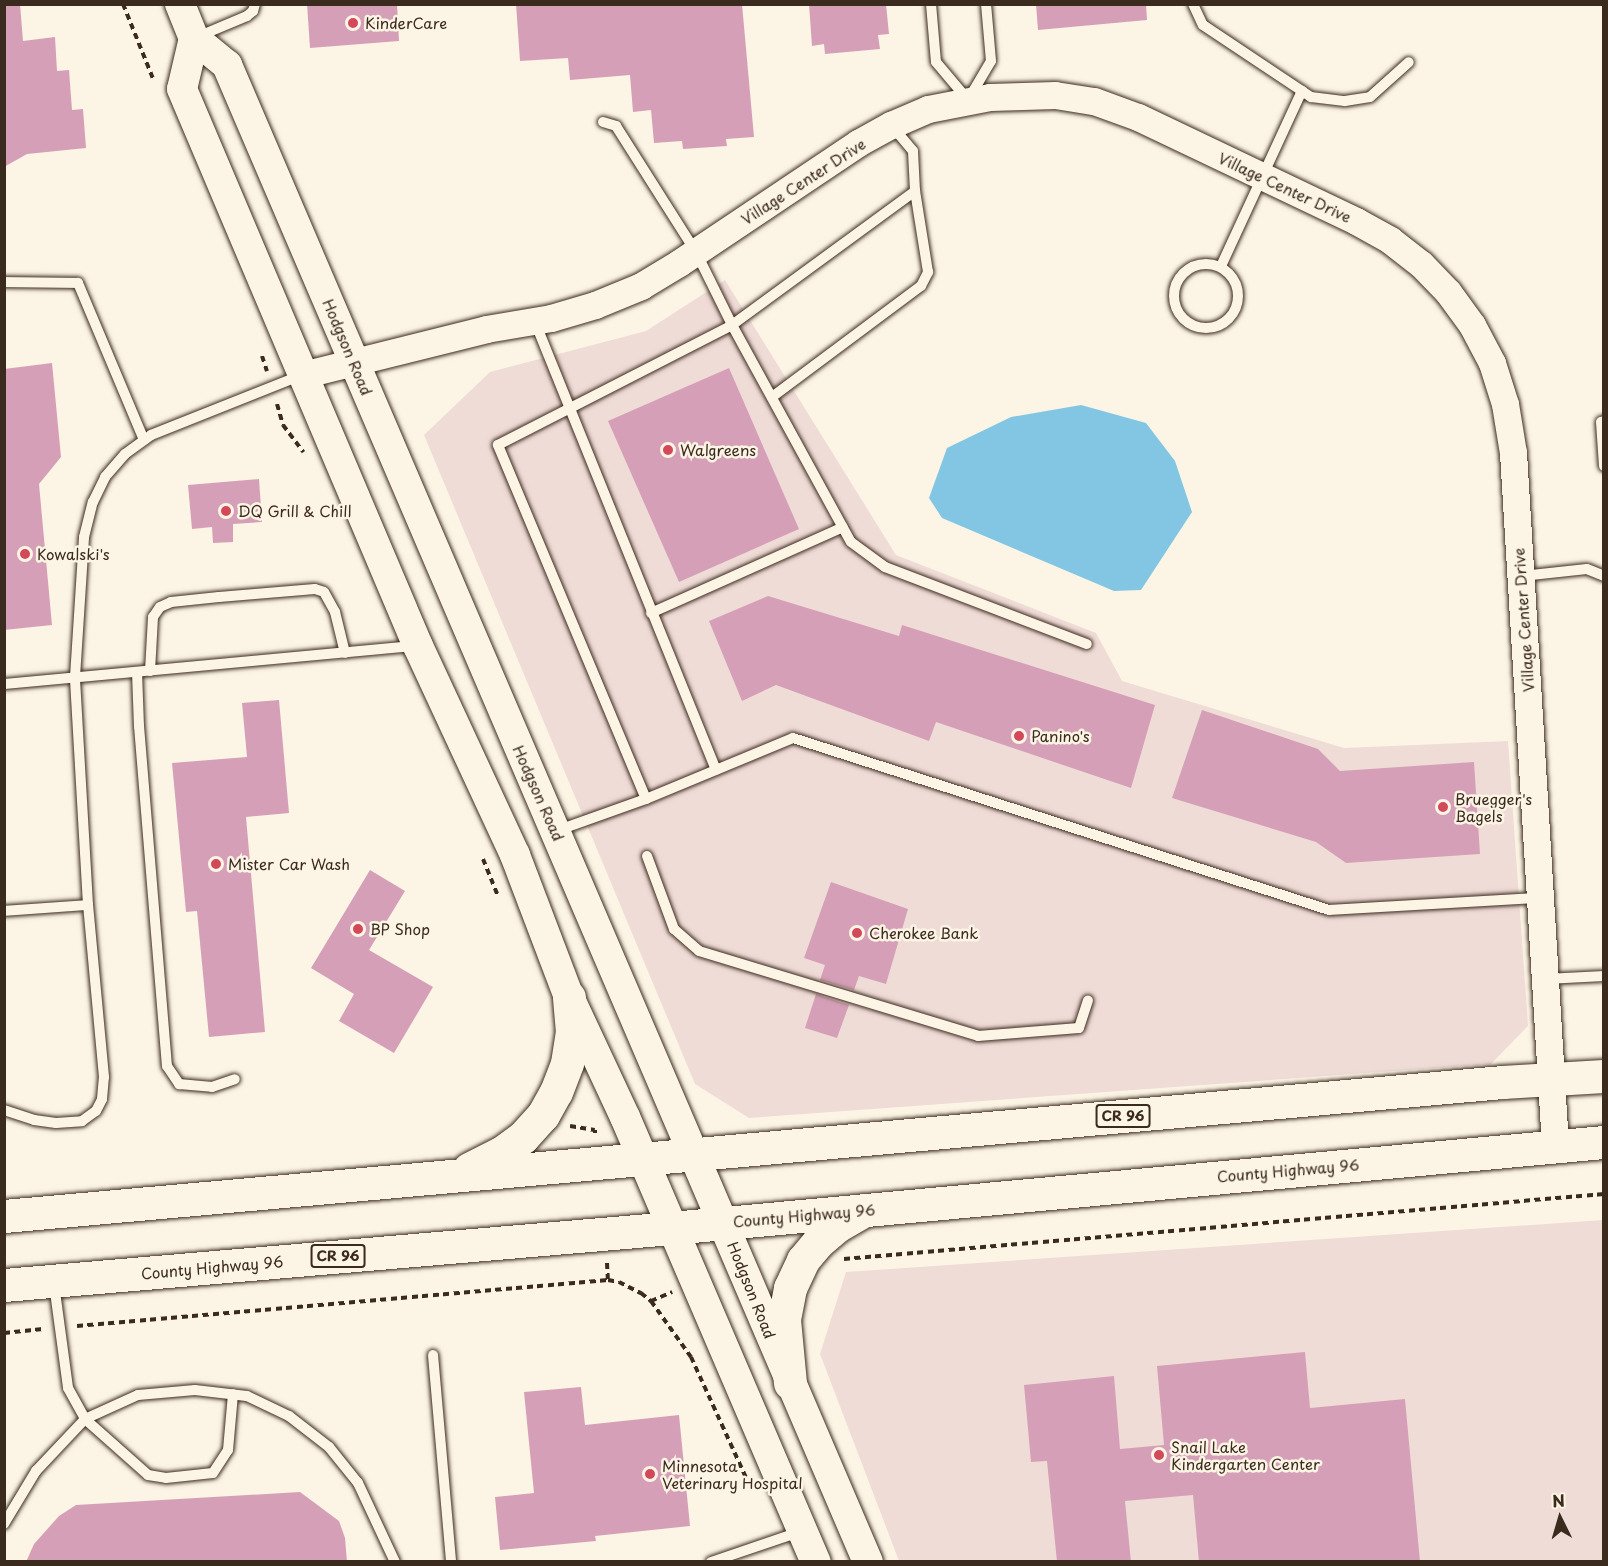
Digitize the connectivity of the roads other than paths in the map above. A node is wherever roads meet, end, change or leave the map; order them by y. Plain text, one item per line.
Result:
1 (180, 4) edge
2 (255, 4) edge
3 (931, 4) edge
4 (986, 4) edge
5 (1193, 4) edge
6 (194, 38) junction
7 (1408, 62) dead end
8 (1302, 91) junction
9 (968, 100) junction
10 (603, 122) dead end
11 (891, 124) junction
12 (1262, 176) junction
13 (915, 191) junction
14 (696, 252) junction
15 (1221, 266) junction
16 (4, 282) edge
17 (534, 320) junction
18 (732, 325) junction
19 (354, 362) junction
20 (302, 375) junction
21 (772, 397) junction
22 (568, 409) junction
23 (1604, 422) edge
24 (144, 440) junction
25 (1604, 466) edge
26 (843, 527) junction
27 (1603, 571) edge
28 (1521, 576) junction
29 (651, 613) junction
30 (1087, 644) dead end
31 (418, 646) junction
32 (345, 652) junction
33 (150, 670) junction
34 (137, 672) junction
35 (75, 677) junction
36 (4, 684) edge
37 (716, 770) junction
38 (646, 799) junction
39 (556, 831) junction
40 (647, 855) dead end
41 (1541, 898) junction
42 (88, 905) junction
43 (4, 911) edge
44 (1604, 976) edge
45 (1546, 979) junction
46 (569, 997) junction
47 (1088, 1000) dead end
48 (1604, 1076) edge
49 (1553, 1078) junction
50 (235, 1079) dead end
51 (4, 1110) edge
52 (1604, 1142) edge
53 (1556, 1146) junction
54 (694, 1155) junction
55 (643, 1160) junction
56 (455, 1175) junction
57 (868, 1209) junction
58 (4, 1216) edge
59 (725, 1222) junction
60 (670, 1228) junction
61 (53, 1280) junction
62 (4, 1285) edge
63 (433, 1355) dead end
64 (790, 1383) junction
65 (234, 1394) junction
66 (85, 1419) junction
67 (4, 1524) edge
68 (803, 1531) junction
69 (395, 1562) edge
70 (451, 1562) edge
71 (711, 1562) edge
72 (816, 1562) edge
73 (868, 1562) edge

1 - 6 main road, Hodgson Road
2 - 6 lane
3 - 9 lane
4 - 9 lane
5 - 8 lane
6 - 19 main road, Hodgson Road
6 - 20 main road
7 - 8 lane
8 - 12 lane
9 - 11 street, Village Center Drive
9 - 12 street, Village Center Drive
10 - 14 lane
11 - 13 lane
11 - 14 street, Village Center Drive
12 - 15 lane
12 - 28 street, Village Center Drive
13 - 18 lane
13 - 21 lane
14 - 17 street, Village Center Drive
14 - 18 lane
15 - 15 lane
16 - 24 lane
17 - 19 street, Village Center Drive
17 - 22 lane
18 - 21 lane
18 - 22 lane
19 - 20 street, Village Center Drive
19 - 39 main road, Hodgson Road
20 - 24 lane
20 - 31 main road
21 - 26 lane
22 - 29 lane
22 - 38 lane
23 - 25 lane
24 - 35 lane
26 - 29 lane
26 - 30 lane
27 - 28 lane
28 - 41 street, Village Center Drive
29 - 37 lane
31 - 32 lane
31 - 46 main road
32 - 33 lane
32 - 33 lane
33 - 34 lane
34 - 35 lane
34 - 50 lane
35 - 36 lane
35 - 42 lane
37 - 38 lane
37 - 41 lane
38 - 39 lane
39 - 54 main road, Hodgson Road
40 - 47 lane
41 - 45 street, Village Center Drive
42 - 43 lane
42 - 51 lane
44 - 45 lane
45 - 49 street, Village Center Drive
46 - 55 main road
46 - 56 main road
48 - 49 main road, CR 96
49 - 53 street, Village Center Drive
49 - 54 main road, CR 96
52 - 53 main road, County Highway 96 / CR 96
53 - 57 main road, County Highway 96 / CR 96
54 - 55 main road, CR 96
54 - 59 main road, Hodgson Road
55 - 56 main road, CR 96
55 - 60 main road
56 - 58 main road, CR 96
57 - 59 main road, County Highway 96 / CR 96
57 - 64 main road
59 - 60 main road, County Highway 96 / CR 96
59 - 64 main road, Hodgson Road
60 - 61 main road, County Highway 96 / CR 96
60 - 68 main road
61 - 62 main road, County Highway 96 / CR 96
61 - 66 lane
63 - 70 lane
64 - 73 main road, Hodgson Road
65 - 66 lane
65 - 66 lane
65 - 69 lane
66 - 67 lane
68 - 71 lane
68 - 72 main road

